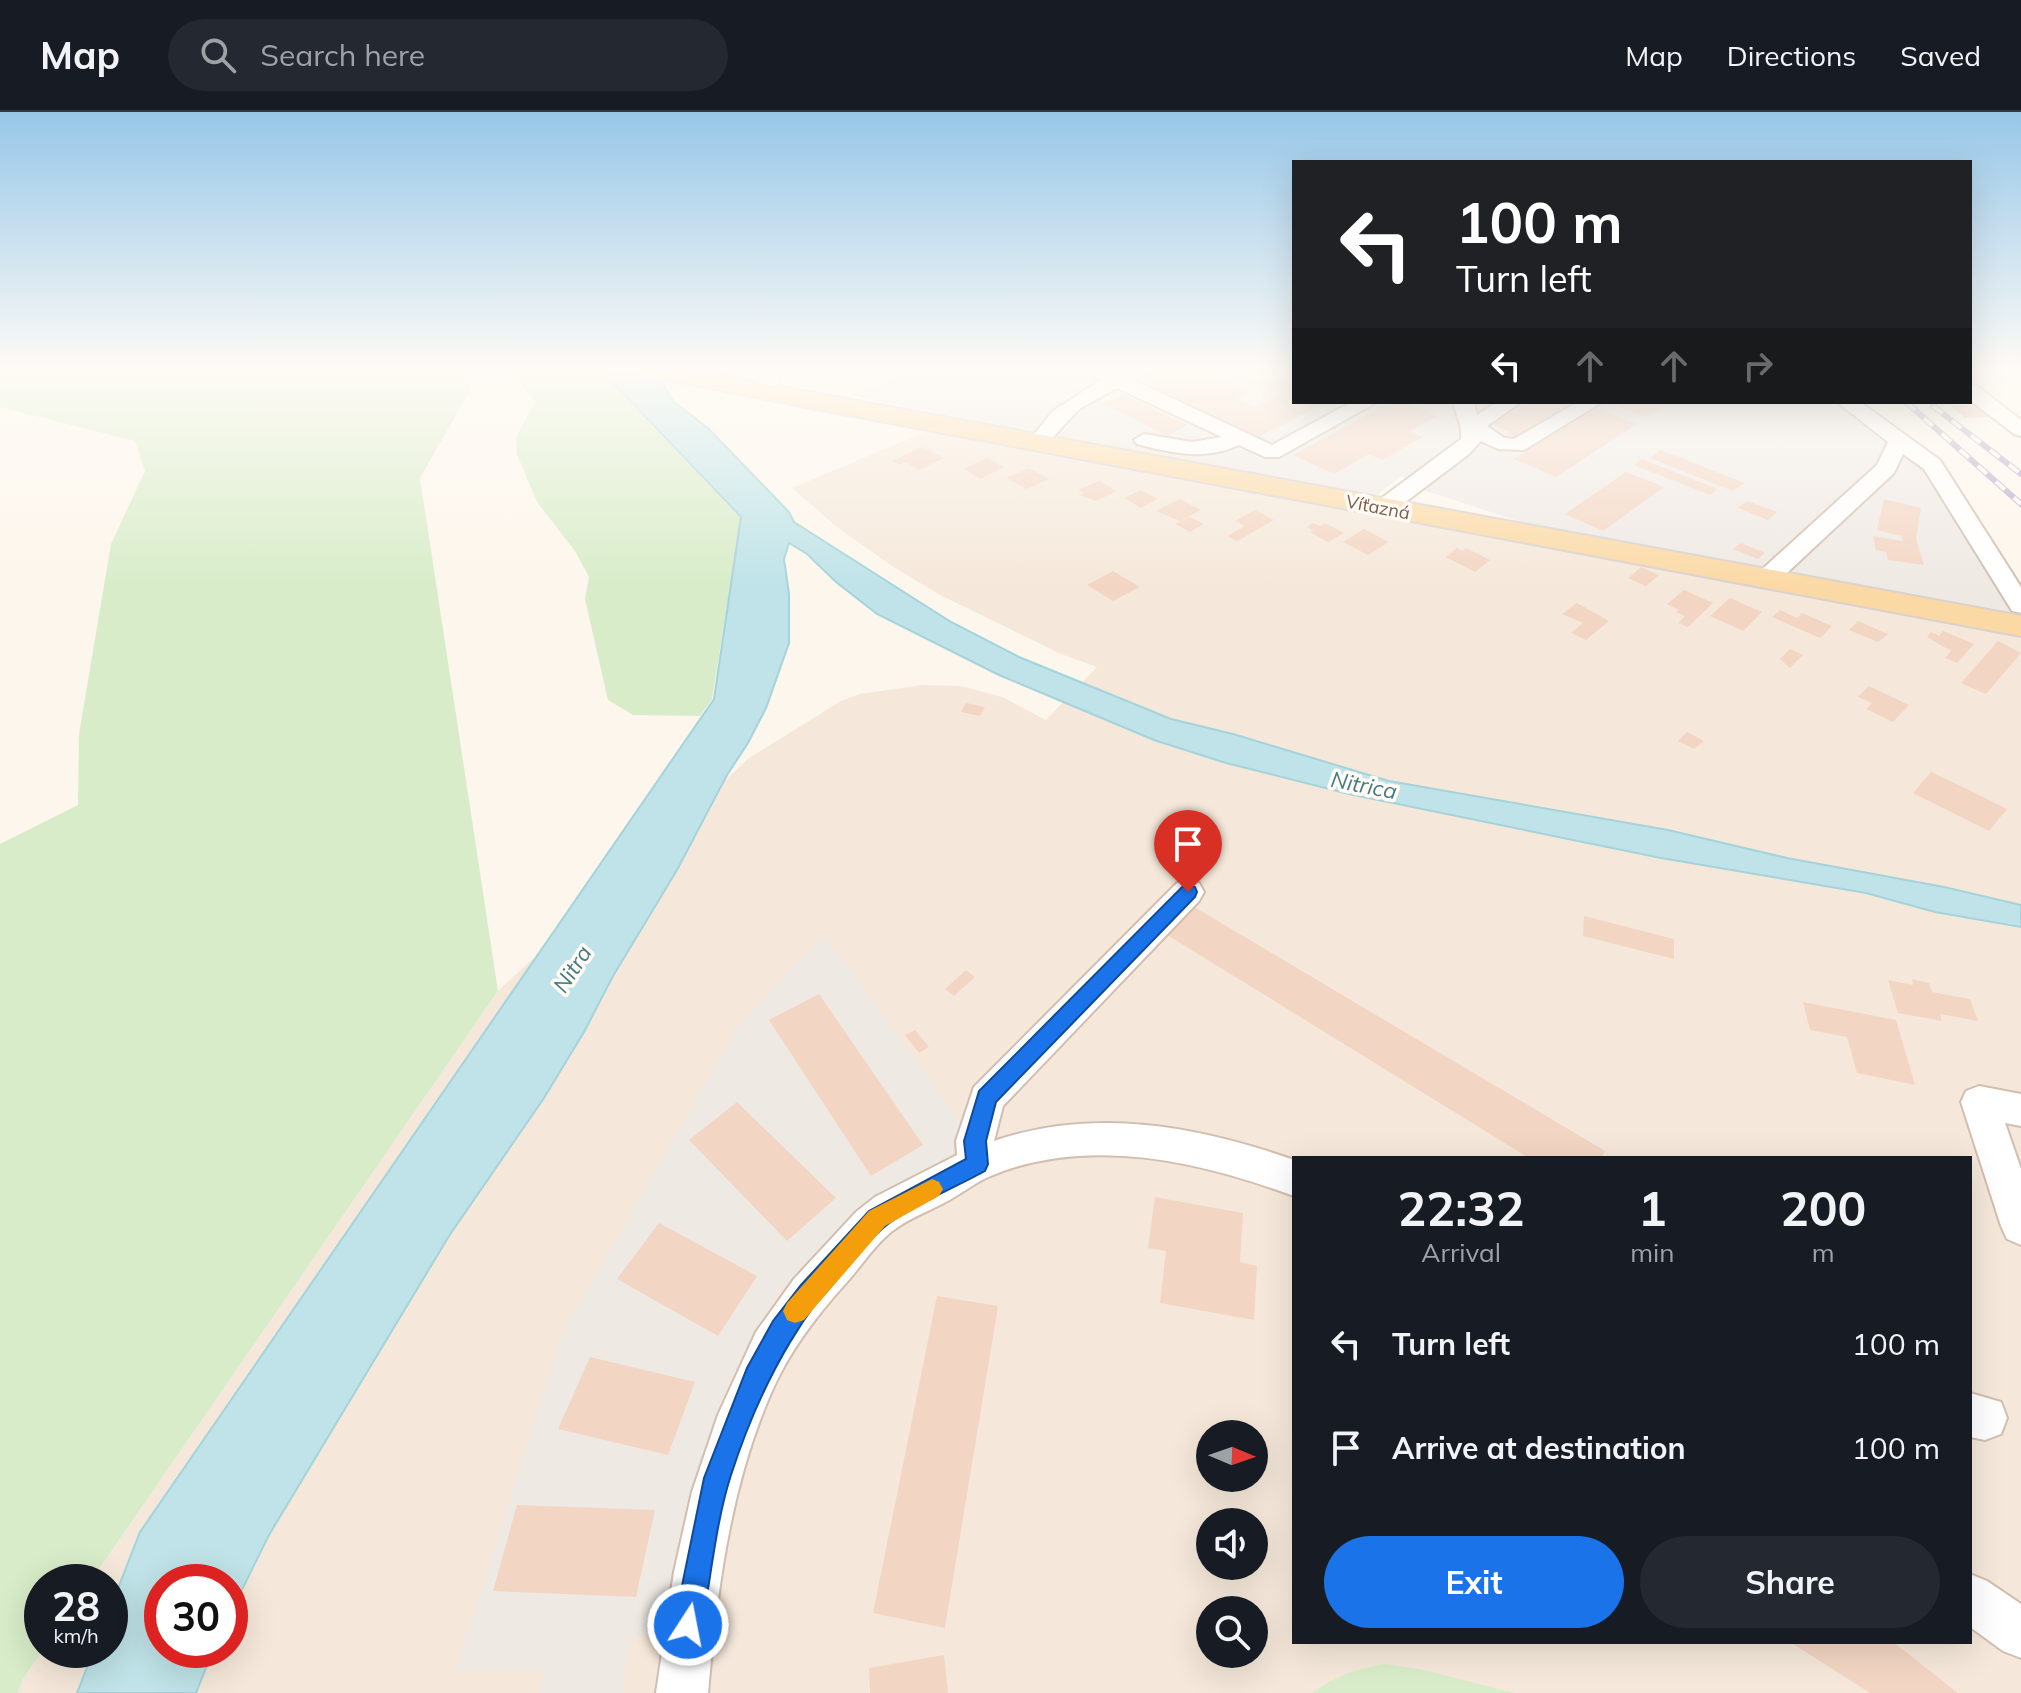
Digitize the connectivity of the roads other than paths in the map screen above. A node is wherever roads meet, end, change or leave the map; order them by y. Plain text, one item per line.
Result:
1 (1899, 440) edge
2 (1025, 441) edge
3 (1148, 441) edge
4 (1233, 441) edge
5 (1244, 441) edge
6 (1295, 441) edge
7 (1470, 441) edge
8 (1495, 441) edge
9 (1526, 441) edge
10 (1900, 441) edge
11 (1037, 443) joint
12 (1517, 446) junction
13 (1451, 458) junction
14 (1383, 508) junction
15 (1766, 579) junction
16 (2021, 606) edge
17 (2021, 626) edge
18 (1188, 892) dead end
19 (2021, 1110) edge
20 (977, 1164) junction
21 (1292, 1177) edge
22 (2021, 1226) edge
23 (1972, 1599) edge
24 (2021, 1633) edge
25 (682, 1693) edge

1 - 15 street
2 - 11 main road, Víťazná
3 - 4 street
5 - 6 street
7 - 13 street
8 - 12 street
9 - 12 street
10 - 16 street
11 - 14 main road, Víťazná
12 - 13 street
13 - 14 street
14 - 15 main road, Víťazná
15 - 17 main road, Víťazná
18 - 20 street
19 - 22 street
20 - 21 street
20 - 25 street
23 - 24 street

